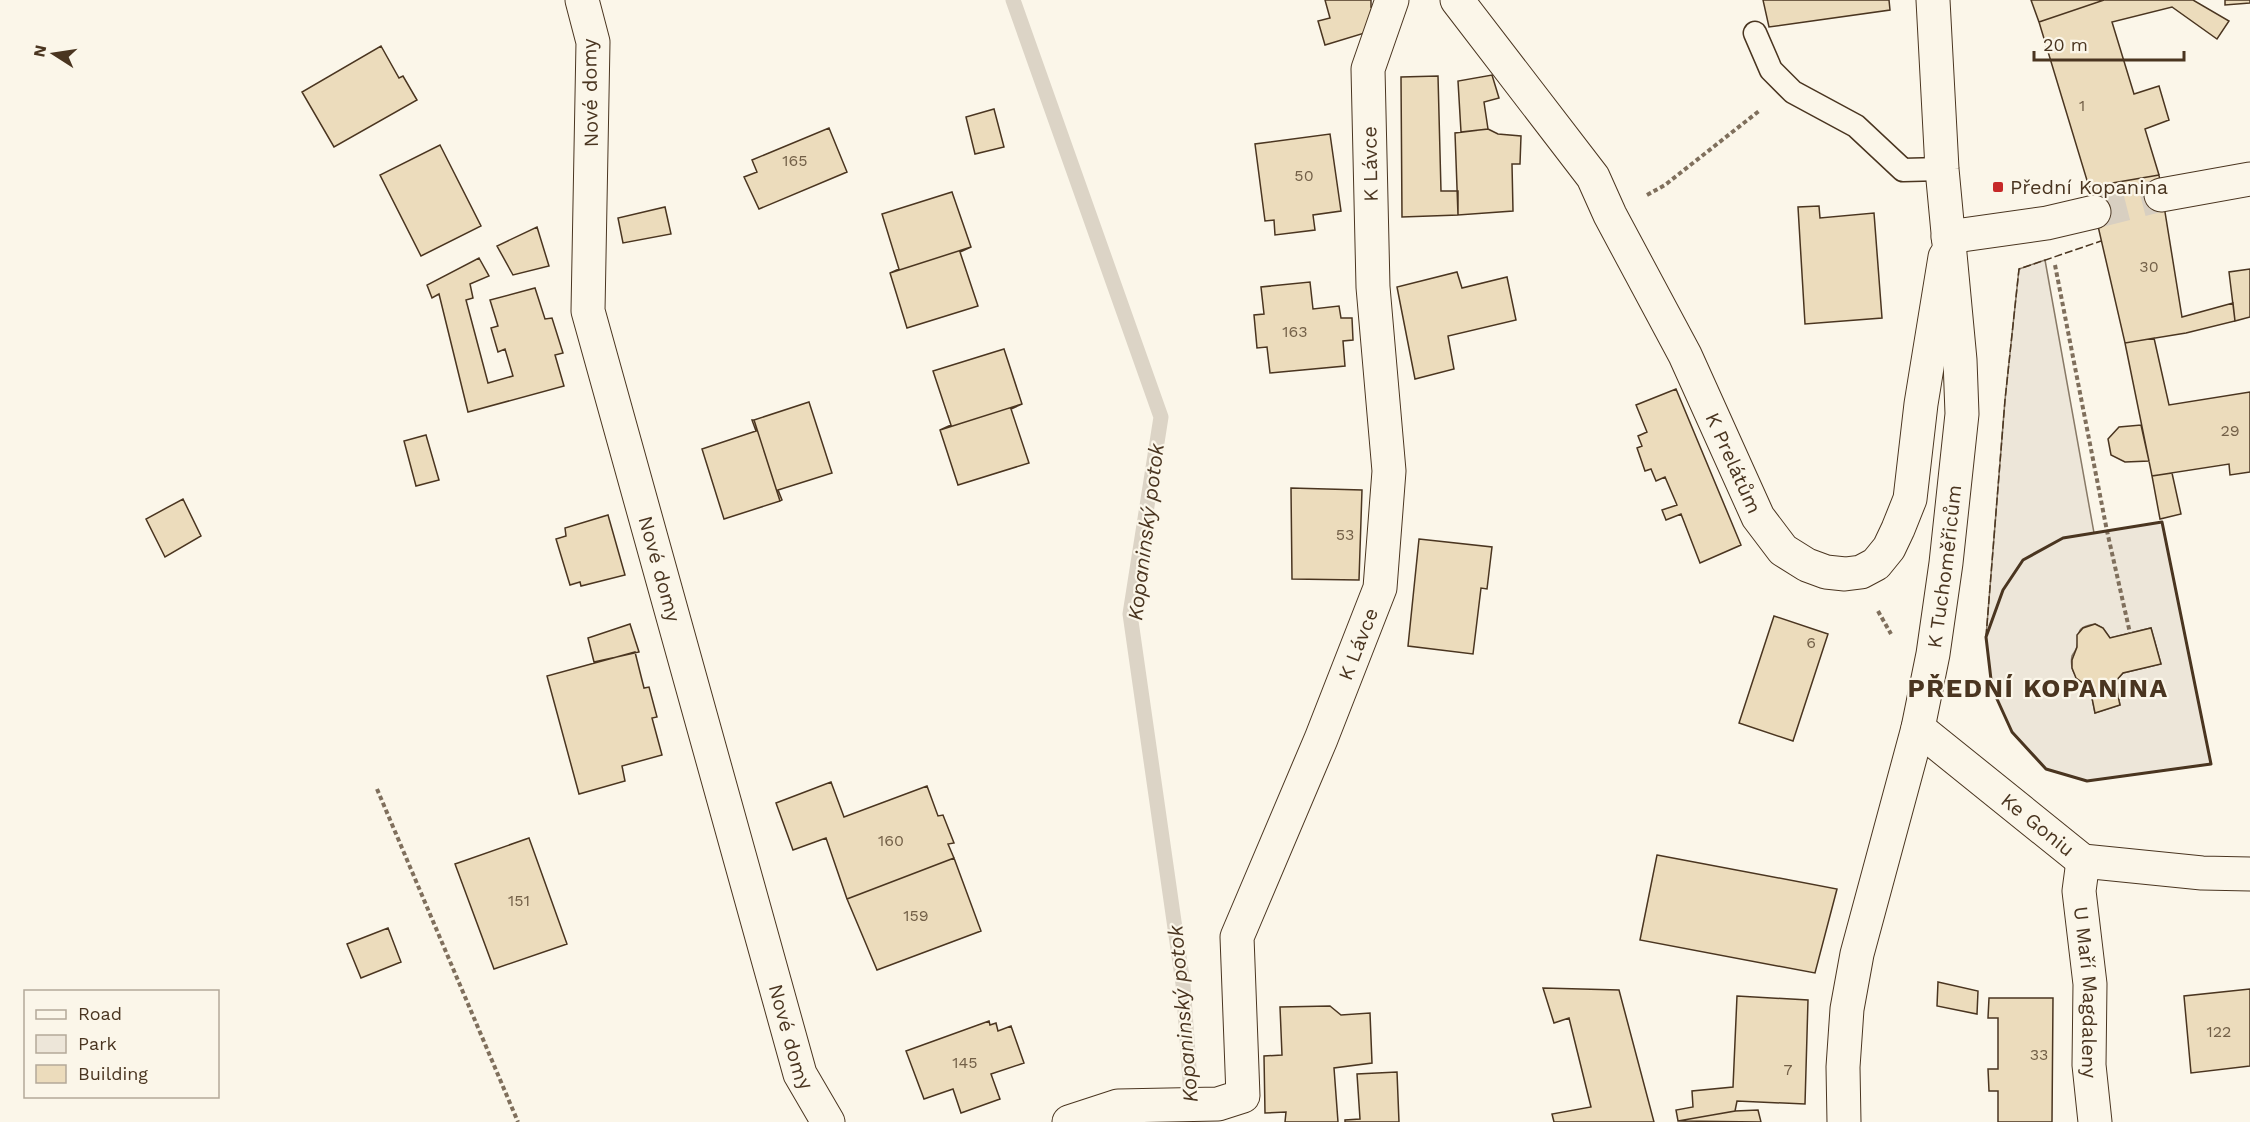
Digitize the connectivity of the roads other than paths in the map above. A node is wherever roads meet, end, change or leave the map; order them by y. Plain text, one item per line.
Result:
1 (582, 0) edge
2 (1392, 0) edge
3 (1457, 0) edge
4 (1933, 0) edge
5 (1755, 33) dead end
6 (1942, 169) junction
7 (2250, 179) edge
8 (2161, 195) tunnel mouth
9 (2094, 212) tunnel mouth
10 (1948, 237) junction
11 (1918, 728) junction
12 (2083, 861) junction
13 (2250, 874) edge
14 (1843, 1067) junction
15 (828, 1122) edge
16 (1069, 1122) edge
17 (1835, 1122) edge
18 (1844, 1122) edge
19 (2095, 1122) edge

1 - 15 street, Nové domy
2 - 16 street, K Lávce
3 - 10 street, K Prelátům
4 - 6 street, K Tuchoměřicům
5 - 6 lane
6 - 10 street, K Tuchoměřicům
7 - 8 street
9 - 10 street
10 - 11 street, K Tuchoměřicům
11 - 12 street, Ke Goniu
11 - 14 street, K Tuchoměřicům
12 - 13 street, Ke Goniu
12 - 19 street, U Maří Magdaleny
14 - 17 street
14 - 18 street, K Tuchoměřicům

